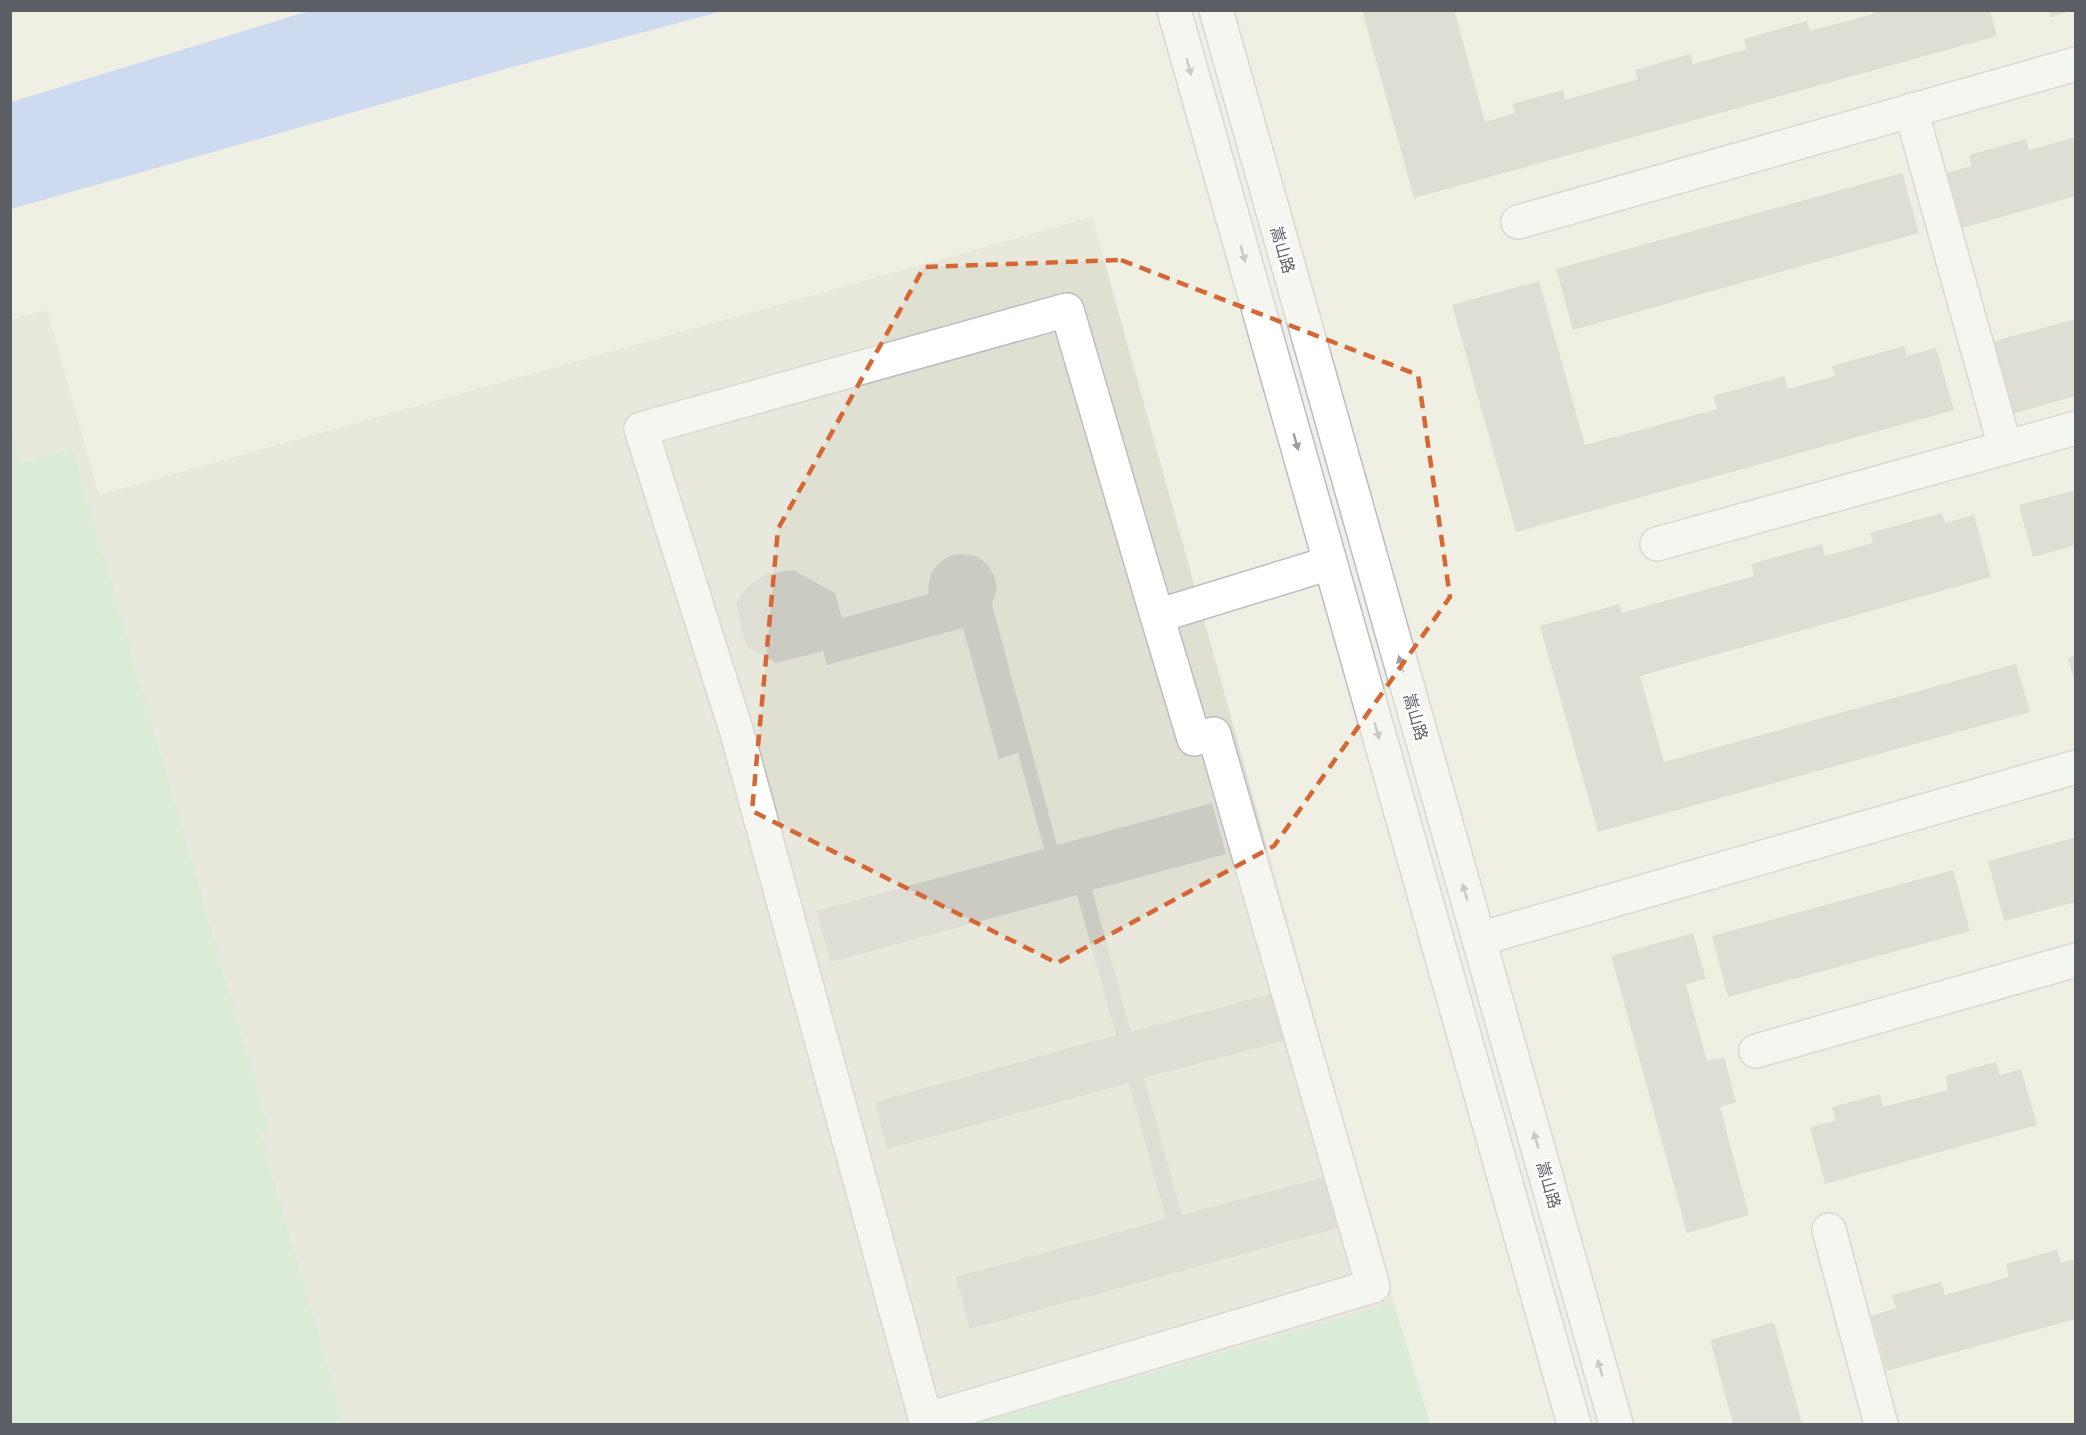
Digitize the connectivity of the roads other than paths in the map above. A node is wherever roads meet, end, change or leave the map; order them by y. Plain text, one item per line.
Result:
1 (1173, 10) edge
2 (1216, 10) edge
3 (2076, 64) edge
4 (1911, 110) junction
5 (1518, 222) dead end
6 (2076, 428) edge
7 (2005, 447) junction
8 (1657, 544) dead end
9 (1330, 563) junction
10 (1157, 616) junction
11 (2076, 767) edge
12 (1479, 939) junction
13 (2076, 960) edge
14 (1756, 1051) dead end
15 (1829, 1230) dead end
16 (926, 1422) edge
17 (1574, 1425) edge
18 (1616, 1425) edge
19 (1881, 1425) edge

1 -> 9 street
12 -> 2 street, 嵩山路
3 - 4 street
4 - 5 street
4 - 7 street
6 - 7 street
7 - 8 street
9 - 10 street
9 -> 17 street
10 - 16 street
10 - 16 street
11 - 12 street
18 -> 12 street, 嵩山路
13 - 14 street
15 - 19 street

